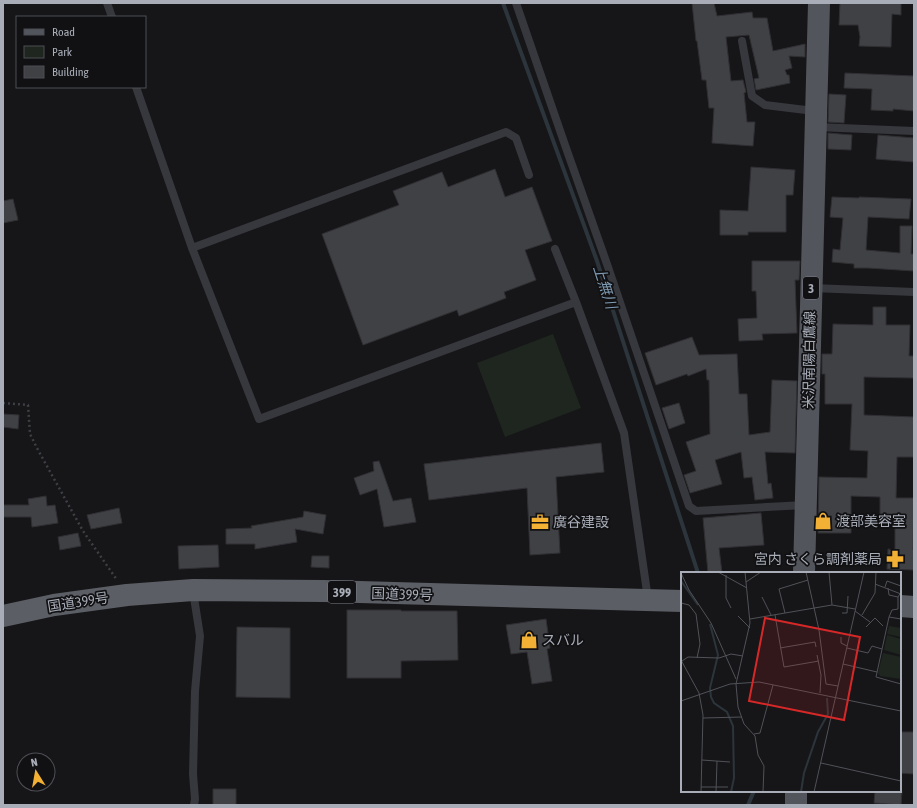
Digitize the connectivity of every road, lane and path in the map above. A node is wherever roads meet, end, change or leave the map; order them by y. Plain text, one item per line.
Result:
1 (107, 3) edge
2 (516, 3) edge
3 (819, 3) edge
4 (112, 16) edge
5 (742, 41) dead end
6 (136, 88) edge
7 (816, 119) junction
8 (914, 131) edge
9 (529, 175) dead end
10 (192, 248) junction
11 (555, 249) dead end
12 (811, 288) junction
13 (914, 292) edge
14 (576, 302) junction
15 (3, 403) edge
16 (806, 505) junction
17 (804, 572) edge
18 (193, 590) junction
19 (127, 595) junction
20 (648, 600) junction
21 (681, 601) edge
22 (901, 606) edge
23 (914, 607) edge
24 (3, 616) edge
25 (796, 792) edge
26 (194, 805) edge
27 (796, 805) edge

1 - 4 lane
2 - 16 lane
3 - 7 main road, 米沢南陽白鷹線 / 3
5 - 7 lane
6 - 10 lane
7 - 8 lane
7 - 12 main road, 米沢南陽白鷹線 / 3
9 - 10 lane
10 - 14 lane
11 - 14 lane
12 - 13 lane
12 - 16 main road, 米沢南陽白鷹線 / 3
14 - 20 lane
15 - 19 path
16 - 17 main road, 米沢南陽白鷹線 / 3
18 - 19 highway, 国道399号 / 399
18 - 20 highway, 国道399号 / 399
18 - 26 lane
19 - 24 highway, 国道399号 / 399
20 - 21 highway, 国道399号 / 399
22 - 23 highway
25 - 27 main road

